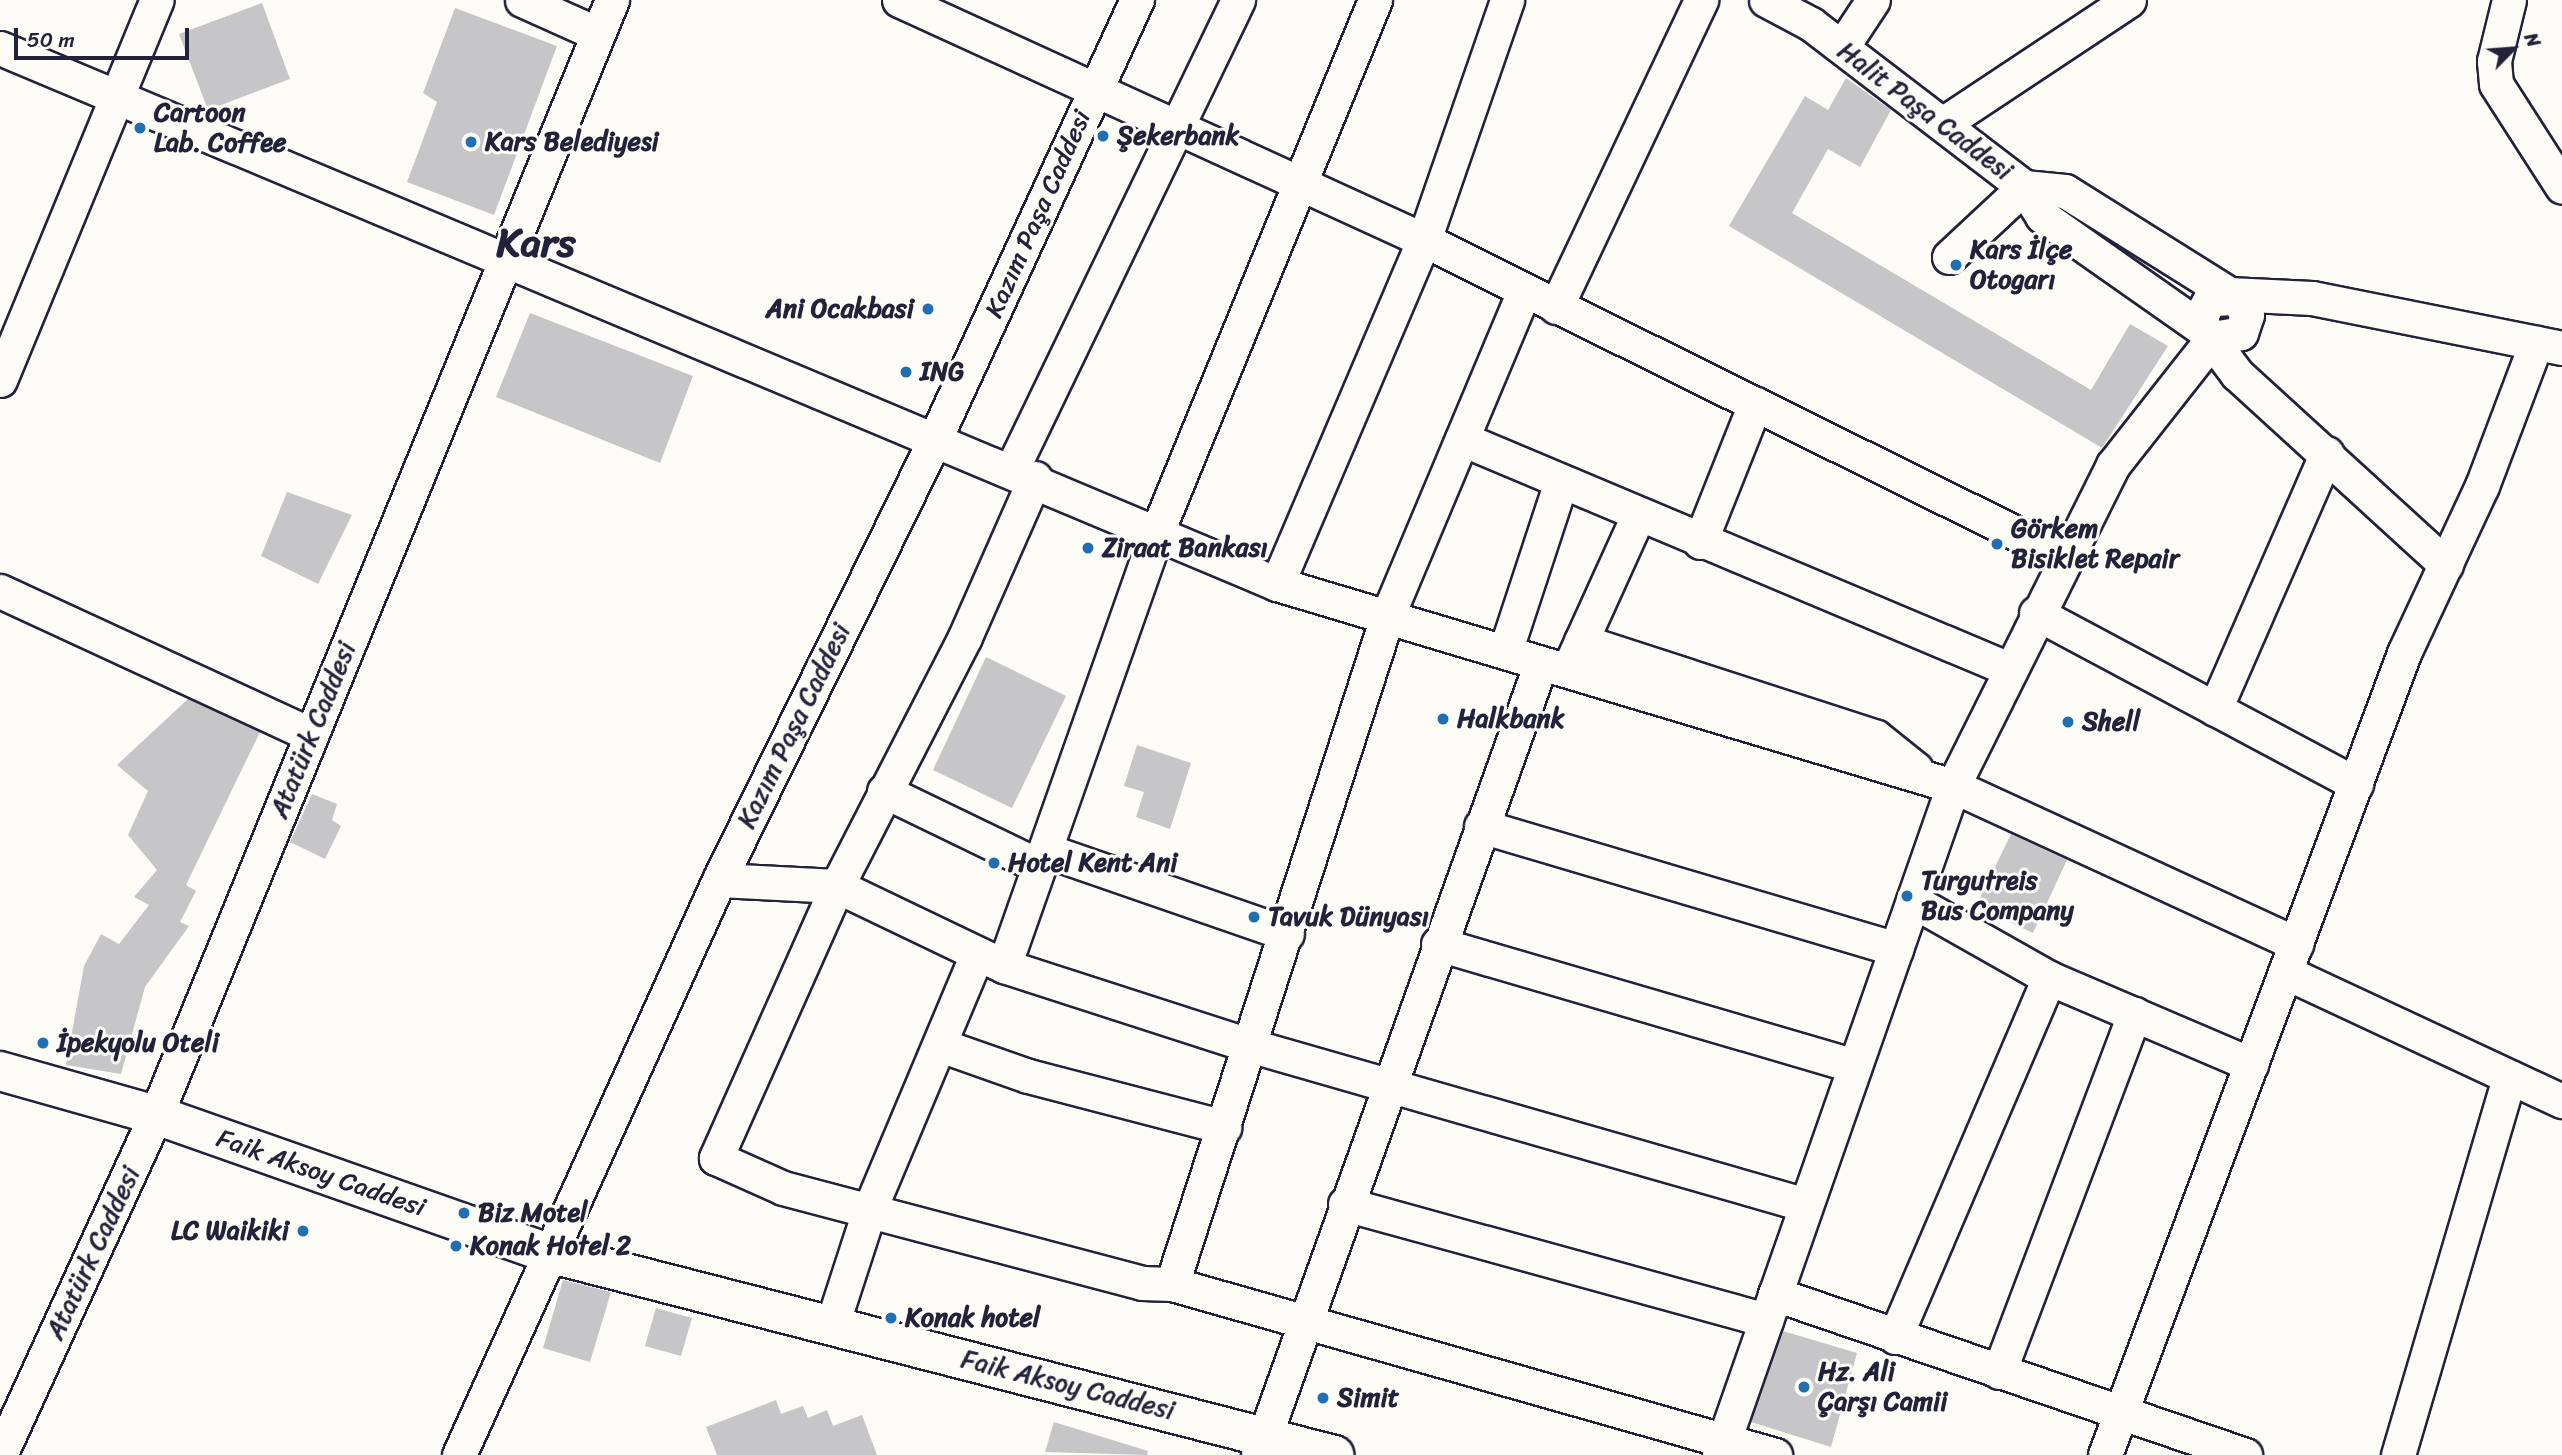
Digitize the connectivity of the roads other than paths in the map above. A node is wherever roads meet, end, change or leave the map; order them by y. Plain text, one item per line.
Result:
1 (158, 0) edge
2 (522, 0) edge
3 (612, 0) edge
4 (899, 0) edge
5 (1137, 0) edge
6 (1238, 0) edge
7 (1375, 0) edge
8 (1507, 0) edge
9 (1701, 0) edge
10 (1766, 0) edge
11 (1872, 0) edge
12 (2129, 0) edge
13 (2509, 0) edge
14 (598, 34) junction
15 (1842, 47) junction
16 (0, 48) edge
17 (1093, 93) junction
18 (115, 95) junction
19 (1944, 123) junction
20 (1174, 131) junction
21 (1298, 187) junction
22 (2024, 187) junction
23 (2562, 187) edge
24 (1424, 240) junction
25 (506, 256) junction
26 (1950, 257) dead end
27 (1524, 291) junction
28 (2229, 294) junction
29 (1556, 307) junction
30 (2209, 334) junction
31 (2549, 346) edge
32 (0, 380) edge
33 (1755, 404) junction
34 (1462, 439) junction
35 (933, 443) junction
36 (2327, 453) junction
37 (1023, 474) junction
38 (1561, 482) junction
39 (1638, 516) junction
40 (1157, 531) junction
41 (1700, 542) junction
42 (2064, 556) junction
43 (2446, 565) junction
44 (1277, 584) junction
45 (0, 591) edge
46 (2036, 613) junction
47 (1387, 617) junction
48 (1581, 641) junction
49 (1505, 652) junction
50 (1555, 667) junction
51 (2008, 669) junction
52 (2215, 709) junction
53 (311, 735) junction
54 (1941, 783) junction
55 (2356, 784) junction
56 (884, 791) junction
57 (1481, 826) junction
58 (1042, 858) junction
59 (719, 880) junction
60 (837, 886) junction
61 (1913, 901) junction
62 (1287, 934) junction
63 (1438, 944) junction
64 (1896, 949) junction
65 (2291, 958) junction
66 (991, 960) junction
67 (2049, 978) junction
68 (2134, 1014) junction
69 (940, 1045) junction
70 (1252, 1046) junction
71 (2251, 1064) junction
72 (1855, 1066) junction
73 (0, 1071) edge
74 (2509, 1077) junction
75 (1386, 1084) junction
76 (2562, 1101) edge
77 (156, 1115) junction
78 (1224, 1128) junction
79 (1345, 1204) junction
80 (1806, 1205) junction
81 (869, 1211) junction
82 (548, 1253) junction
83 (1172, 1284) junction
84 (1771, 1307) junction
85 (1305, 1322) junction
86 (832, 1325) junction
87 (1895, 1337) junction
88 (1999, 1372) junction
89 (2122, 1410) junction
90 (1262, 1445) edge
91 (1722, 1447) edge
92 (0, 1455) edge
93 (459, 1455) edge
94 (1334, 1455) edge
95 (1775, 1455) edge
96 (2105, 1455) edge
97 (2245, 1455) edge
98 (2398, 1455) edge

1 - 18 street
2 - 14 street
3 - 14 street, Atatürk Caddesi
4 - 17 street
5 - 17 street, Kazım Paşa Caddesi
6 - 20 street
7 - 21 street
8 - 24 street
9 - 29 street
10 - 15 street, Halit Paşa Caddesi
11 - 15 street
12 - 19 street
13 - 23 street
14 - 25 street, Atatürk Caddesi
15 - 19 street, Halit Paşa Caddesi
16 - 18 street
17 - 20 street
17 - 35 street, Kazım Paşa Caddesi
18 - 25 street
18 - 32 street
19 - 22 street, Halit Paşa Caddesi
20 - 21 street
20 - 37 street
21 - 24 street
21 - 40 street
22 - 26 street
22 - 28 street, Halit Paşa Caddesi
22 - 30 street
24 - 27 street
24 - 44 street
25 - 35 street
25 - 53 street, Atatürk Caddesi
27 - 29 street
27 - 34 street
28 - 30 street
28 - 31 street, Halit Paşa Caddesi
29 - 33 street
30 - 36 street
30 - 42 street
31 - 43 street
33 - 41 street
33 - 42 street
34 - 38 street
34 - 47 street
35 - 37 street
35 - 59 street, Kazım Paşa Caddesi
36 - 43 street
36 - 52 street
37 - 40 street
37 - 56 street
38 - 39 street
38 - 49 street
39 - 41 street
39 - 48 street
40 - 44 street
40 - 58 street
41 - 51 street
42 - 46 street
43 - 55 street
44 - 47 street
45 - 53 street
46 - 51 street
46 - 52 street
47 - 49 street
47 - 62 street
48 - 50 street
48 - 54 street
49 - 50 street
50 - 54 street
50 - 57 street
51 - 54 street
52 - 55 street
53 - 77 street, Atatürk Caddesi
54 - 61 street
54 - 65 street
55 - 65 street
56 - 58 street
56 - 60 street
57 - 63 street
57 - 64 street
58 - 62 street
58 - 66 street
59 - 60 street
59 - 82 street, Kazım Paşa Caddesi
60 - 66 street
60 - 81 street
61 - 64 street
61 - 67 street
62 - 70 street
63 - 72 street
63 - 75 street
64 - 72 street
65 - 71 street
65 - 74 street
66 - 69 street
66 - 70 street
67 - 68 street
67 - 87 street
68 - 71 street
68 - 88 street
69 - 78 street
69 - 81 street
70 - 75 street
70 - 78 street
71 - 89 street
72 - 80 street
73 - 77 main road, Faik Aksoy Caddesi
74 - 76 street
74 - 98 street
75 - 79 street
75 - 80 street
77 - 82 main road, Faik Aksoy Caddesi
77 - 92 street, Atatürk Caddesi
78 - 83 street
79 - 84 street
79 - 85 street
80 - 84 street
81 - 83 street
81 - 86 street
82 - 86 main road, Faik Aksoy Caddesi
82 - 93 street, Kazım Paşa Caddesi
83 - 85 street
84 - 87 street
84 - 91 street
85 - 90 street
85 - 91 street
86 - 90 main road, Faik Aksoy Caddesi
87 - 88 street
88 - 89 street
89 - 96 street
89 - 97 street
90 - 94 main road, Faik Aksoy Caddesi
91 - 95 street

